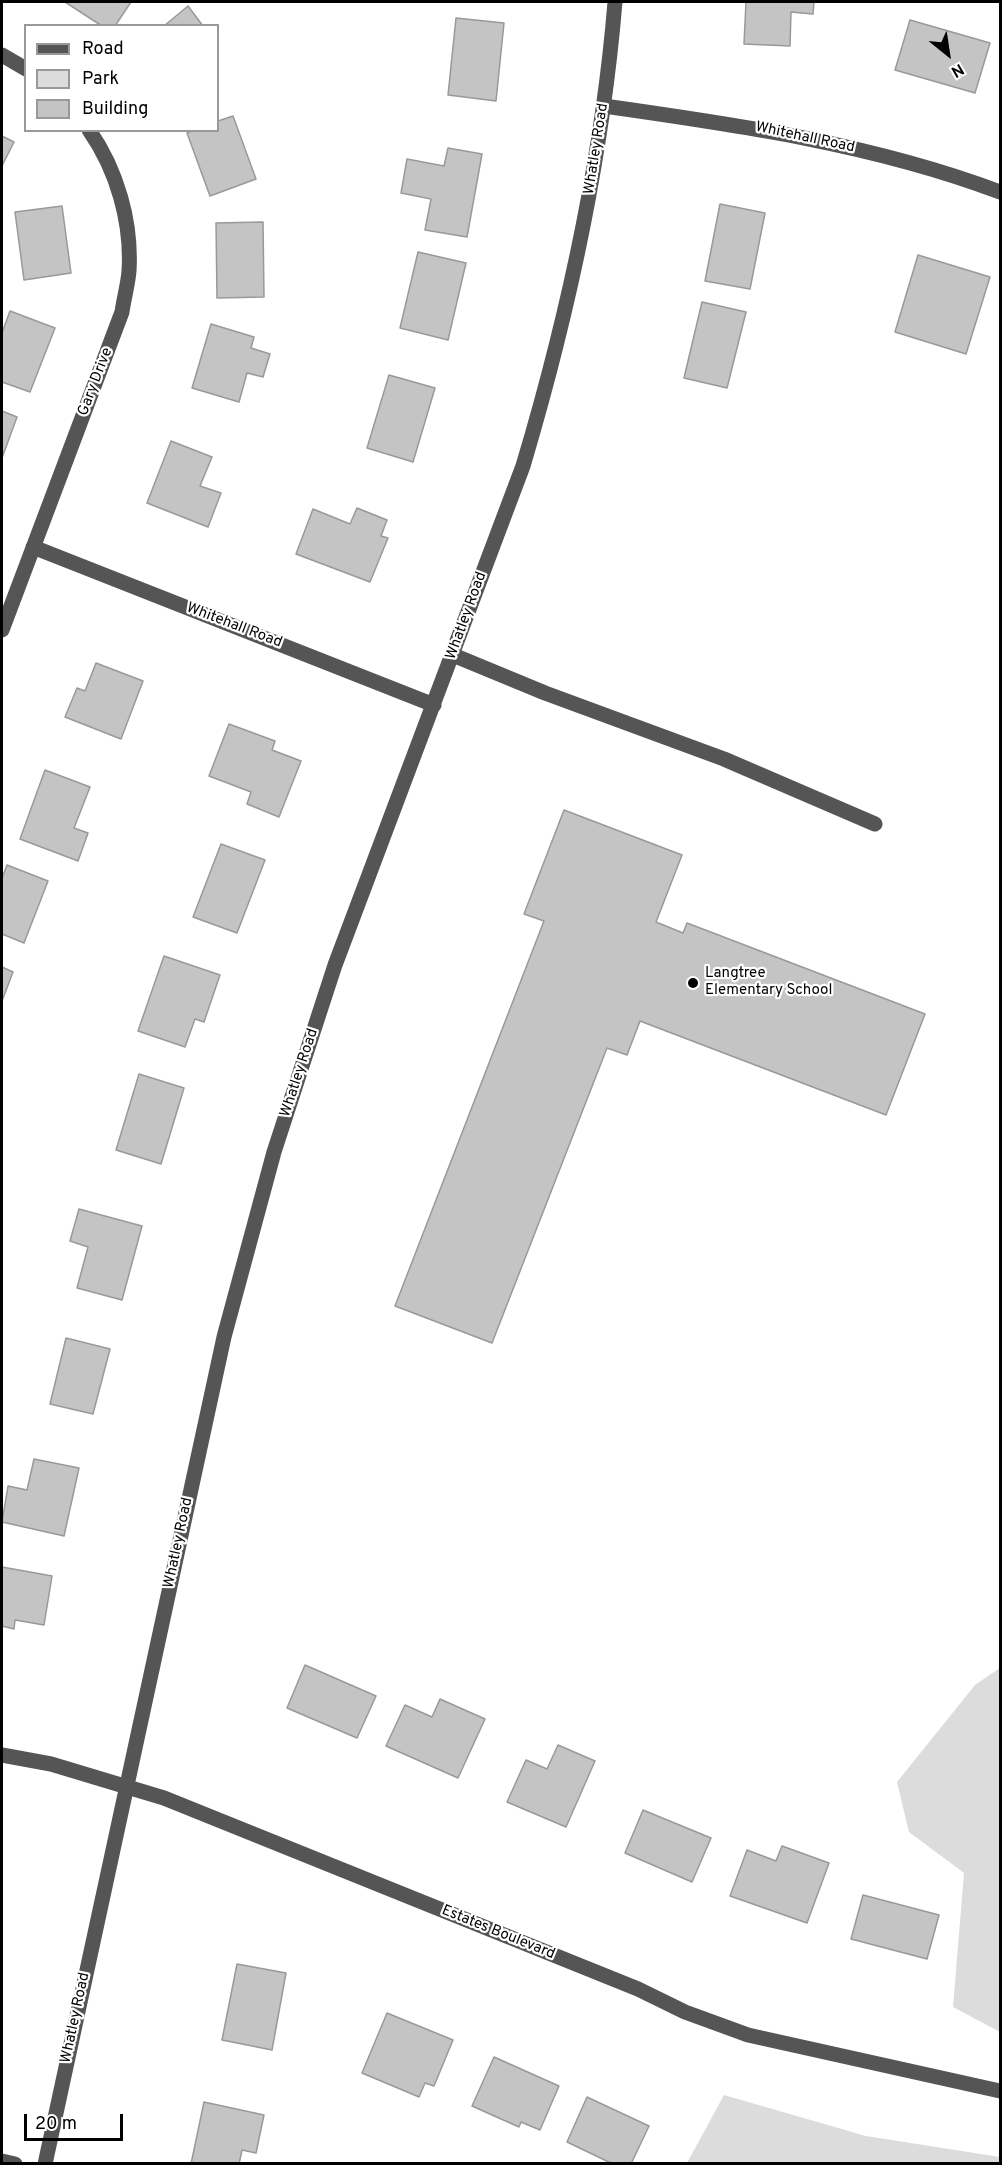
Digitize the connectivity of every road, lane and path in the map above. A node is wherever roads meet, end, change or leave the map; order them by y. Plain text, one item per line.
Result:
1 (615, 2) edge
2 (2, 55) edge
3 (24, 68) edge
4 (604, 106) junction
5 (90, 132) edge
6 (1000, 192) edge
7 (33, 547) junction
8 (2, 630) edge
9 (453, 655) junction
10 (434, 705) junction
11 (875, 824) dead end
12 (2, 1755) edge
13 (127, 1785) junction
14 (1000, 2091) edge
15 (2, 2161) edge
16 (15, 2163) edge
17 (45, 2163) edge

1 - 4 street, Whatley Road
2 - 3 street
4 - 6 street, Whitehall Road
4 - 9 street, Whatley Road
5 - 7 street, Gary Drive
7 - 8 street, Gary Drive
7 - 10 street, Whitehall Road
9 - 10 street, Whatley Road
9 - 11 street
10 - 13 street, Whatley Road
12 - 13 street, Estates Boulevard
13 - 14 street, Estates Boulevard
13 - 17 street, Whatley Road
15 - 16 street

